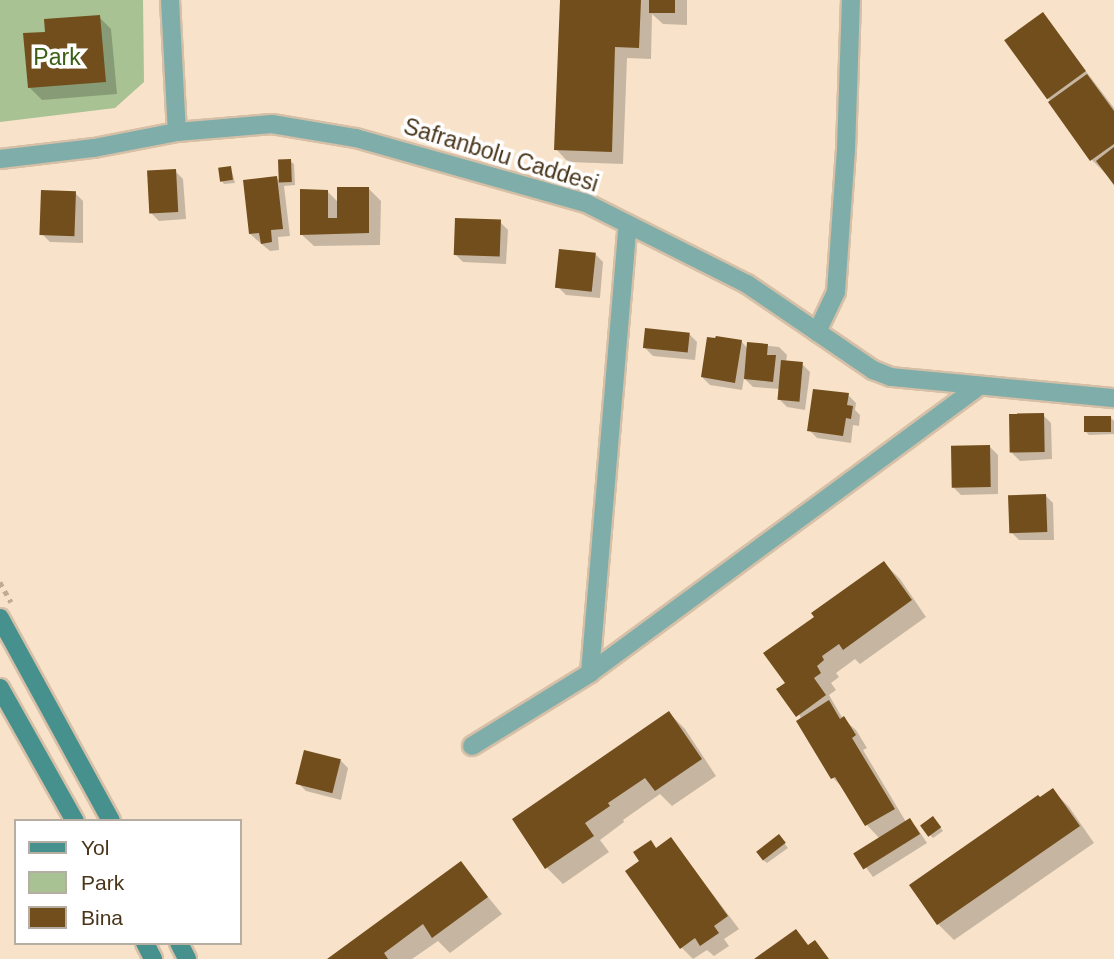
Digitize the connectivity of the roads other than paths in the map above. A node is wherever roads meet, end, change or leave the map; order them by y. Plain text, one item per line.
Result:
1 (170, 0) edge
2 (851, 0) edge
3 (177, 132) junction
4 (0, 159) edge
5 (628, 225) junction
6 (817, 332) junction
7 (979, 386) junction
8 (1114, 398) edge
9 (0, 618) edge
10 (590, 673) junction
11 (0, 688) edge
12 (472, 746) dead end
13 (74, 819) edge
14 (110, 819) edge

1 - 3 street
2 - 6 street
3 - 4 street, Safranbolu Caddesi
3 - 5 street, Safranbolu Caddesi
5 - 6 street, Safranbolu Caddesi
5 - 10 street
6 - 7 street, Safranbolu Caddesi
7 - 8 street, Safranbolu Caddesi
7 - 10 street
9 - 14 main road
10 - 12 street
11 - 13 main road

